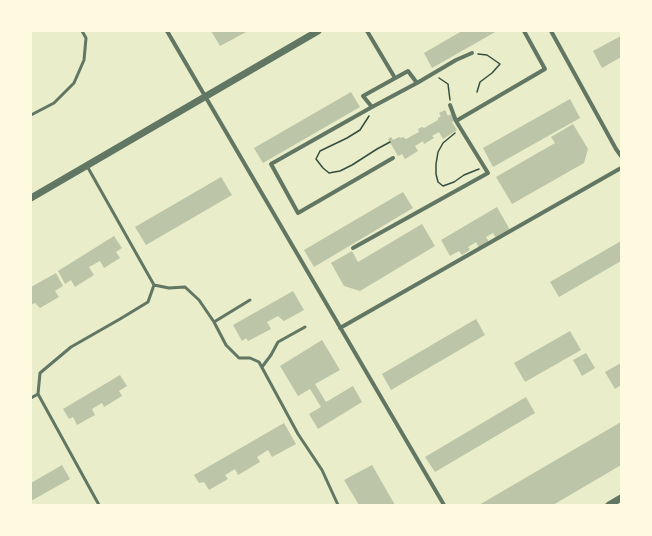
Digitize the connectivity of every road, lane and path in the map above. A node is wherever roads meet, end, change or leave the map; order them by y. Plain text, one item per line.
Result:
1 (82, 31) edge
2 (168, 31) edge
3 (318, 31) edge
4 (367, 31) edge
5 (524, 31) edge
6 (551, 31) edge
7 (472, 53) joint
8 (430, 76) junction
9 (395, 78) junction
10 (417, 83) junction
11 (477, 92) dead end
12 (206, 97) junction
13 (450, 105) joint
14 (372, 107) junction
15 (31, 115) edge
16 (456, 121) junction
17 (462, 129) junction
18 (390, 142) dead end
19 (621, 156) edge
20 (393, 158) dead end
21 (87, 166) junction
22 (485, 168) junction
23 (621, 168) edge
24 (31, 198) edge
25 (353, 248) dead end
26 (154, 285) junction
27 (250, 300) dead end
28 (214, 322) junction
29 (305, 327) dead end
30 (340, 328) junction
31 (262, 367) junction
32 (38, 394) junction
33 (31, 398) edge
34 (621, 498) edge
35 (99, 505) edge
36 (338, 505) edge
37 (444, 505) edge
38 (609, 505) edge

1 - 15 lane
2 - 12 street
3 - 12 street
4 - 9 street
5 - 16 street
6 - 19 street
7 - 8 street
7 - 11 path
8 - 10 street
8 - 13 path
9 - 10 street
9 - 14 street
10 - 14 street
12 - 21 street
12 - 30 street
13 - 16 street
14 - 18 path
14 - 20 street
16 - 17 street
17 - 22 street
17 - 22 path
21 - 24 street
21 - 26 lane
22 - 25 street
23 - 30 street
26 - 28 lane
26 - 32 lane
27 - 28 lane
28 - 31 lane
29 - 31 lane
30 - 37 street
31 - 36 lane
32 - 33 lane
32 - 35 lane
34 - 38 street

